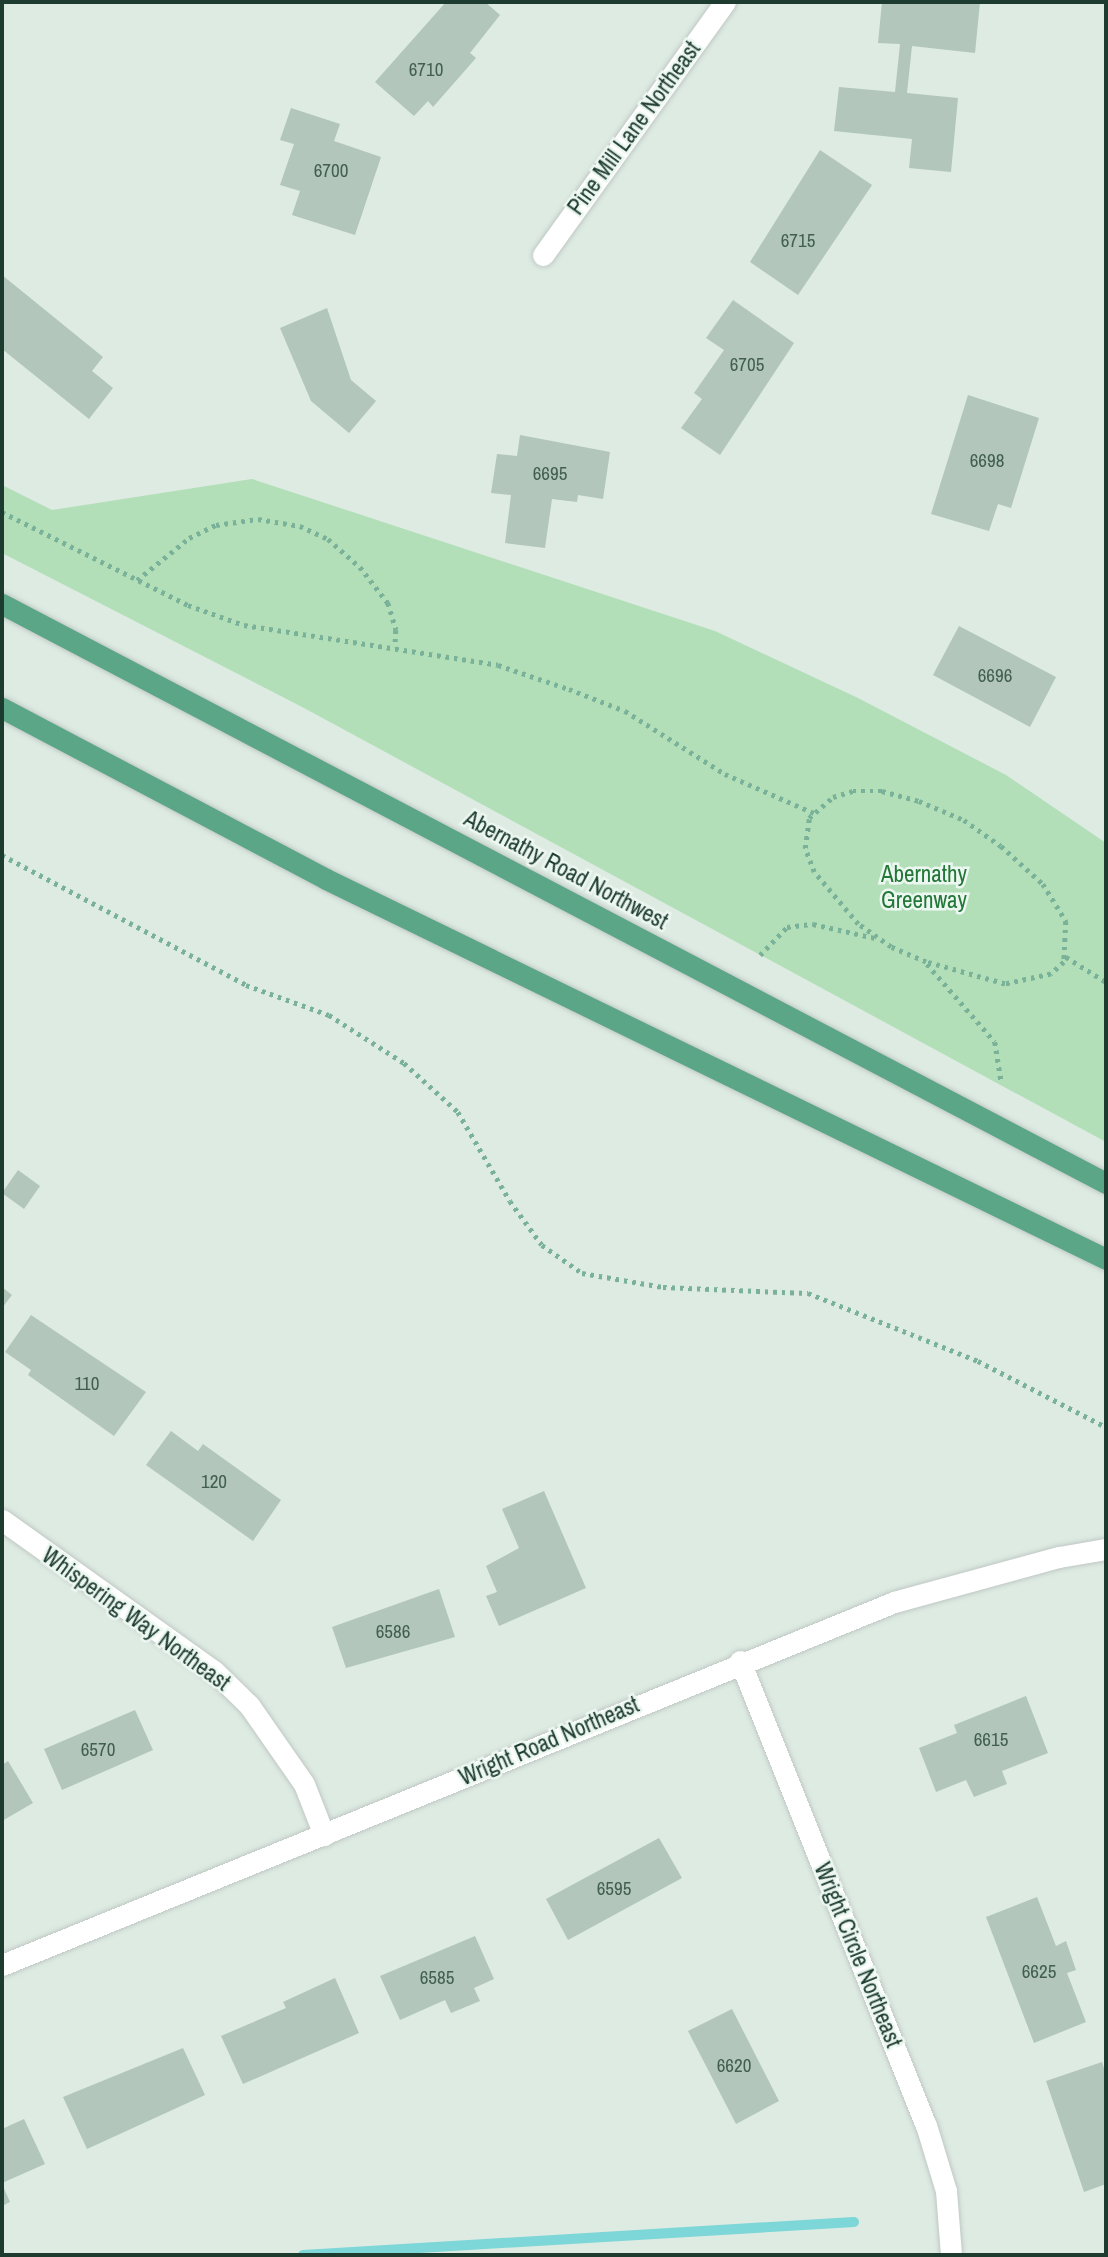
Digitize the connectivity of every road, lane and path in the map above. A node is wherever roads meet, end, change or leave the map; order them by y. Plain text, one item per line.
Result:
1 (725, 2) edge
2 (543, 255) dead end
3 (2, 512) edge
4 (137, 580) junction
5 (2, 604) edge
6 (395, 647) junction
7 (2, 708) edge
8 (814, 813) junction
9 (2, 855) edge
10 (880, 939) junction
11 (760, 955) dead end
12 (1066, 957) junction
13 (926, 962) junction
14 (1106, 982) edge
15 (1001, 1080) dead end
16 (1106, 1183) edge
17 (1106, 1259) edge
18 (1106, 1427) edge
19 (2, 1520) edge
20 (1106, 1549) edge
21 (740, 1661) junction
22 (324, 1835) junction
23 (2, 1965) edge
24 (951, 2255) edge

1 - 2 street, Pine Mill Lane Northeast
3 - 4 path
4 - 6 path
4 - 6 path
5 - 16 main road, Abernathy Road Northwest
6 - 8 path
7 - 17 main road
8 - 10 path
8 - 12 path
9 - 18 path
10 - 11 path
10 - 13 path
12 - 13 path
12 - 14 path
13 - 15 path
19 - 22 street, Whispering Way Northeast
20 - 21 street, Wright Road Northeast
21 - 22 street, Wright Road Northeast
21 - 24 street, Wright Circle Northeast
22 - 23 street, Wright Road Northeast

